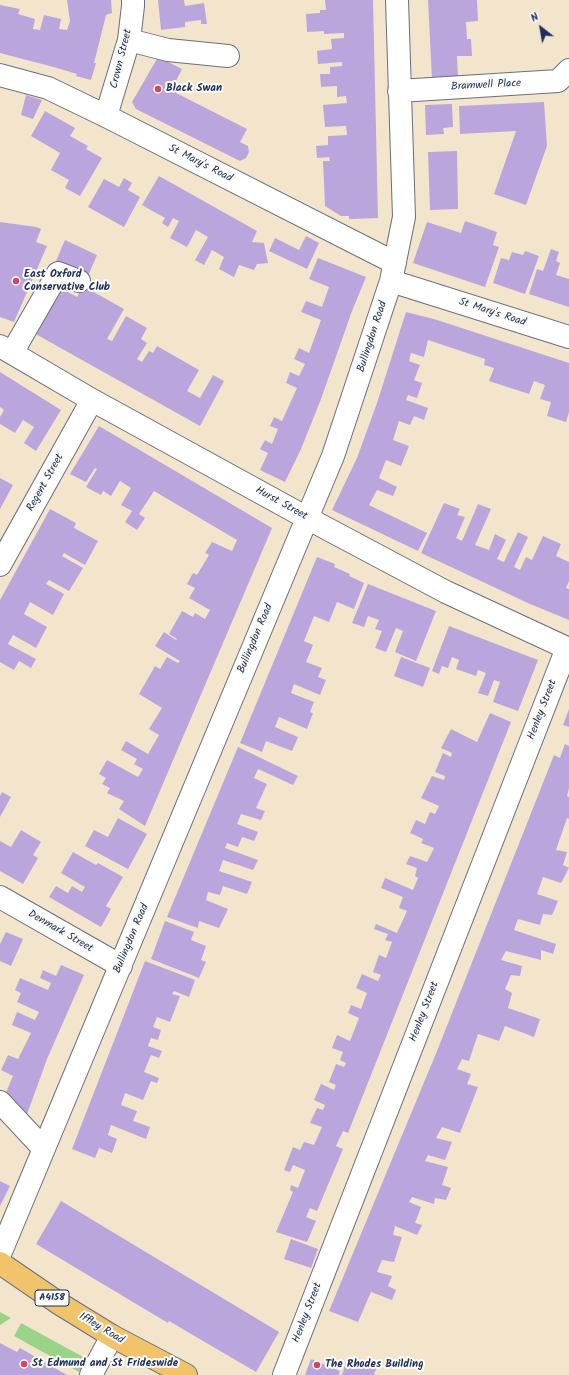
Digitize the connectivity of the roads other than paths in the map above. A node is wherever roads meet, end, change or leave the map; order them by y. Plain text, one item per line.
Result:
1 (133, 0) edge
2 (397, 0) edge
3 (129, 40) junction
4 (228, 56) dead end
5 (569, 70) edge
6 (0, 75) edge
7 (399, 91) junction
8 (106, 116) junction
9 (393, 272) junction
10 (79, 281) dead end
11 (569, 337) edge
12 (6, 349) edge
13 (92, 400) junction
14 (307, 518) junction
15 (0, 565) edge
16 (568, 649) edge
17 (0, 897) edge
18 (121, 966) junction
19 (0, 1102) edge
20 (44, 1148) junction
21 (0, 1254) edge
22 (0, 1263) edge
23 (112, 1336) junction
24 (91, 1375) edge
25 (186, 1375) edge
26 (284, 1375) edge

1 - 3 street, Crown Street
2 - 7 street, Bullingdon Road
3 - 4 street
3 - 8 street, Crown Street
5 - 7 street, Bramwell Place
6 - 8 street, St Mary's Road
7 - 9 street, Bullingdon Road
8 - 9 street, St Mary's Road
9 - 11 street, St Mary's Road
9 - 14 street, Bullingdon Road
10 - 12 street
12 - 13 street, Hurst Street
13 - 14 street, Hurst Street
13 - 15 street, Regent Street
14 - 16 street, Hurst Street
14 - 18 street, Bullingdon Road
16 - 26 street, Henley Street
17 - 18 street, Denmark Street
18 - 20 street, Bullingdon Road
19 - 20 street
20 - 21 street, Bullingdon Road
22 - 23 main road, Iffley Road / A4158
23 - 24 street
23 - 25 main road, Iffley Road / A4158

